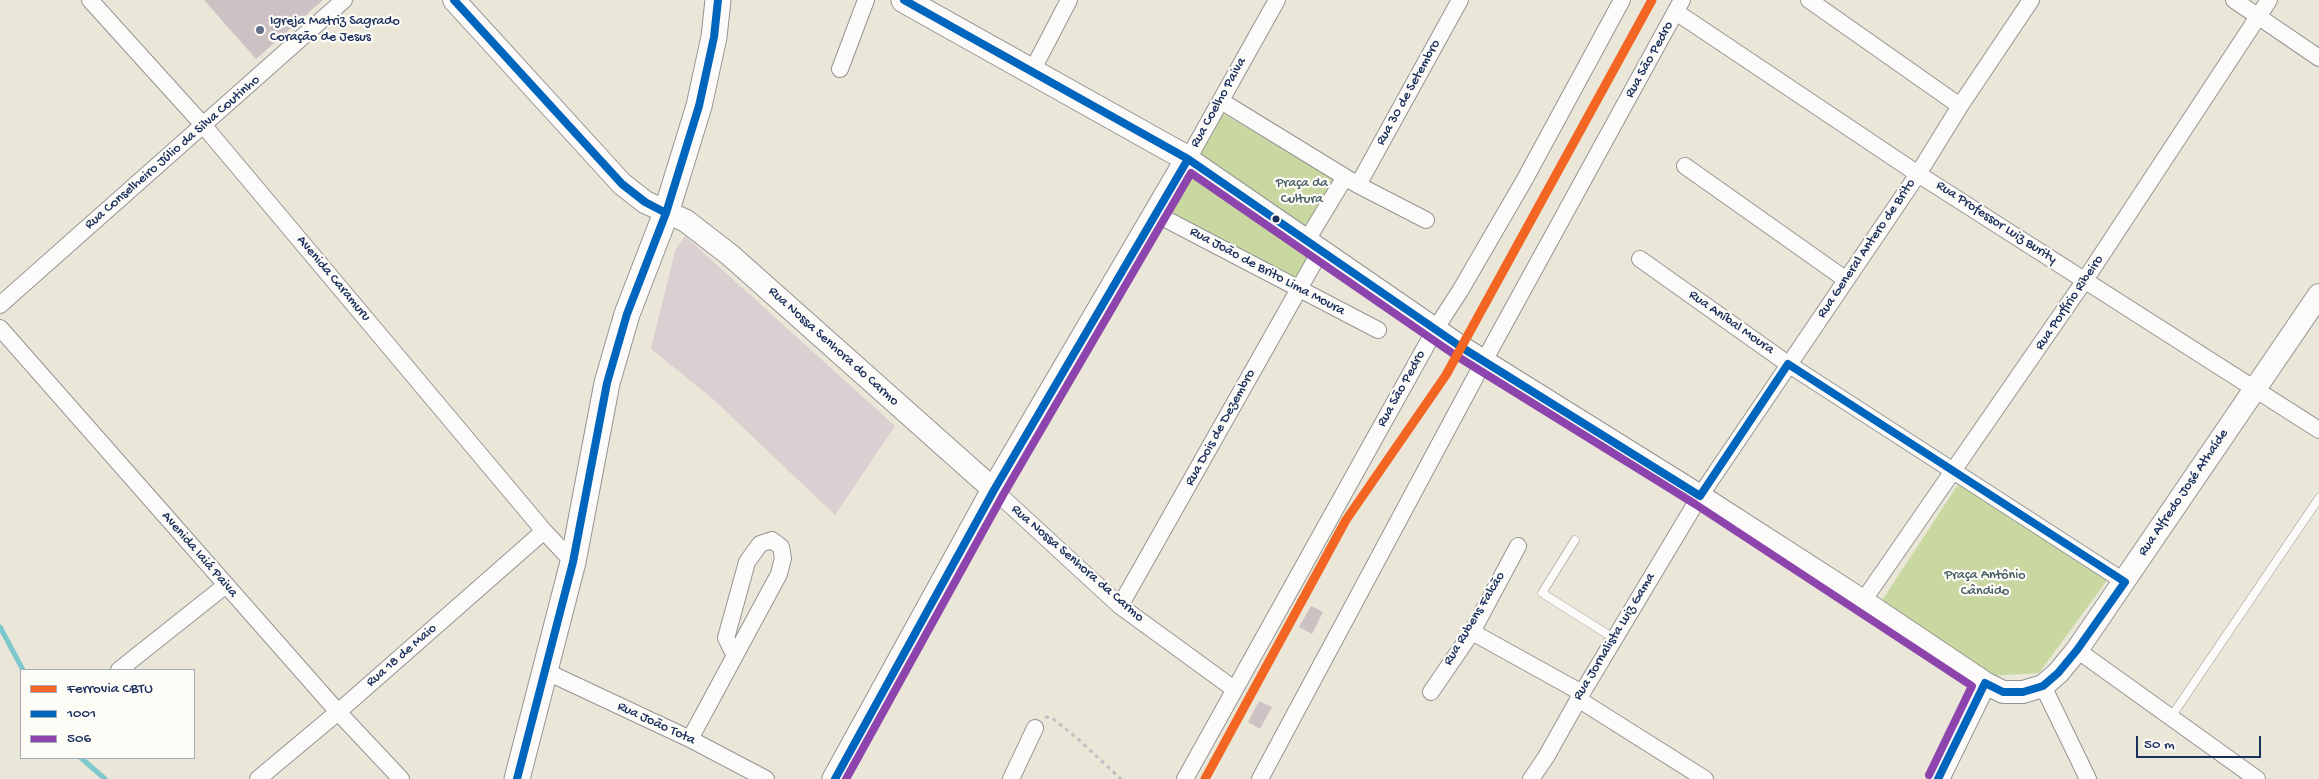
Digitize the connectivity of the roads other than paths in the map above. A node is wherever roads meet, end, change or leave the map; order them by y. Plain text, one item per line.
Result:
1 (90, 0) edge
2 (344, 0) edge
3 (454, 0) edge
4 (718, 0) edge
5 (866, 0) edge
6 (904, 0) edge
7 (1069, 0) edge
8 (1460, 0) edge
9 (1622, 0) edge
10 (1810, 0) edge
11 (2031, 0) edge
12 (2234, 0) edge
13 (2269, 0) edge
14 (1272, 2) edge
15 (1679, 6) edge
16 (2258, 16) junction
17 (2319, 58) edge
18 (840, 69) dead end
19 (1032, 71) junction
20 (1221, 101) junction
21 (1960, 106) junction
22 (204, 126) junction
23 (1188, 159) junction
24 (1685, 166) dead end
25 (1918, 174) junction
26 (1352, 181) junction
27 (666, 213) junction
28 (1156, 214) junction
29 (1426, 220) dead end
30 (1314, 245) junction
31 (1640, 259) dead end
32 (1846, 280) junction
33 (2085, 280) junction
34 (1299, 290) junction
35 (2319, 295) edge
36 (0, 305) edge
37 (0, 328) edge
38 (1436, 328) junction
39 (1378, 330) dead end
40 (1484, 360) junction
41 (1788, 364) junction
42 (2255, 388) junction
43 (2319, 430) edge
44 (1955, 470) junction
45 (994, 490) junction
46 (1700, 496) junction
47 (2319, 498) edge
48 (544, 531) junction
49 (1575, 540) dead end
50 (1518, 546) dead end
51 (573, 562) junction
52 (2125, 582) junction
53 (226, 585) junction
54 (1864, 601) junction
55 (1120, 606) junction
56 (1472, 632) junction
57 (1615, 639) junction
58 (2077, 650) junction
59 (734, 654) junction
60 (120, 669) edge
61 (545, 671) junction
62 (1986, 683) junction
63 (2043, 686) junction
64 (1234, 689) junction
65 (1431, 692) dead end
66 (1580, 696) junction
67 (338, 712) junction
68 (2171, 717) junction
69 (1035, 728) road end
70 (690, 739) junction
71 (258, 779) edge
72 (401, 779) edge
73 (518, 779) edge
74 (766, 779) edge
75 (836, 779) edge
76 (1011, 779) edge
77 (1185, 779) edge
78 (1260, 779) edge
79 (1531, 779) edge
80 (1705, 779) edge
81 (1938, 779) edge
82 (2088, 779) edge
83 (2257, 779) edge

1 - 22 street, Avenida Caramuru
2 - 22 street, Rua Conselheiro Júlio da Silva Coutinho
3 - 27 street, Rua Nossa Senhora do Carmo
4 - 27 main road
5 - 18 street
6 - 19 main road
7 - 19 street
8 - 26 street, Rua 30 de Setembro
9 - 38 street, Rua São Pedro
10 - 21 street
11 - 21 street, Rua General Antero de Brito
12 - 16 street
13 - 16 street, Rua Porfírio Ribeiro
14 - 20 street, Rua Coelho Paiva
15 - 25 street, Rua Professor Luiz Burity
15 - 40 street, Rua São Pedro
16 - 17 street
16 - 33 street, Rua Porfírio Ribeiro
19 - 23 main road
20 - 23 street, Rua Coelho Paiva
20 - 26 street
21 - 25 street, Rua General Antero de Brito
22 - 36 street, Rua Conselheiro Júlio da Silva Coutinho
22 - 48 street, Avenida Caramuru
23 - 28 main road, Rua Coelho Paiva
23 - 30 street
24 - 32 street
25 - 32 street, Rua General Antero de Brito
25 - 33 street, Rua Professor Luiz Burity
26 - 29 street
26 - 30 street, Rua 30 de Setembro
27 - 45 street, Rua Nossa Senhora do Carmo
27 - 51 main road
28 - 34 street, Rua João de Brito Lima Moura
28 - 45 main road, Rua Coelho Paiva
30 - 34 street, Rua Dois de Dezembro
30 - 38 street
31 - 41 street, Rua Aníbal Moura
32 - 41 street, Rua General Antero de Brito
33 - 42 street, Rua Professor Luiz Burity
33 - 44 street, Rua Porfírio Ribeiro
34 - 39 street, Rua João de Brito Lima Moura
34 - 55 street, Rua Dois de Dezembro
35 - 42 street, Rua Alfredo José Athaíde
37 - 53 street, Avenida Iaiá Paiva
38 - 40 street
38 - 64 street, Rua São Pedro
40 - 46 street
40 - 78 street, Rua São Pedro
41 - 44 street, Rua Aníbal Moura
41 - 46 street, Rua General Antero de Brito
42 - 43 street, Rua Professor Luiz Burity
42 - 52 street, Rua Alfredo José Athaíde
44 - 52 street, Rua Aníbal Moura
44 - 54 street, Rua Porfírio Ribeiro
45 - 55 street, Rua Nossa Senhora da Carmo
45 - 75 main road, Rua Coelho Paiva
46 - 54 street
46 - 57 street, Rua Jornalista Luiz Gama
47 - 68 lane
48 - 51 street, Avenida Caramuru
48 - 67 street, Rua 18 de Maio
49 - 57 lane
50 - 56 street, Rua Rubens Falcão
51 - 61 main road
52 - 58 street, Rua Alfredo José Athaíde
53 - 60 street
53 - 67 street, Avenida Iaiá Paiva
54 - 62 street
55 - 64 street, Rua Nossa Senhora da Carmo
56 - 65 street, Rua Rubens Falcão
56 - 66 street
57 - 66 street, Rua Jornalista Luiz Gama
58 - 63 street, Rua Alfredo José Athaíde
58 - 68 street
59 - 59 street
59 - 70 street
61 - 70 street, Rua João Tota
61 - 73 main road
62 - 63 street
62 - 81 street
63 - 82 street
64 - 77 street, Rua São Pedro
66 - 79 street, Rua Jornalista Luiz Gama
66 - 80 street
67 - 71 street, Rua 18 de Maio
67 - 72 street, Avenida Iaiá Paiva
68 - 83 street
69 - 76 street
70 - 74 street, Rua João Tota

